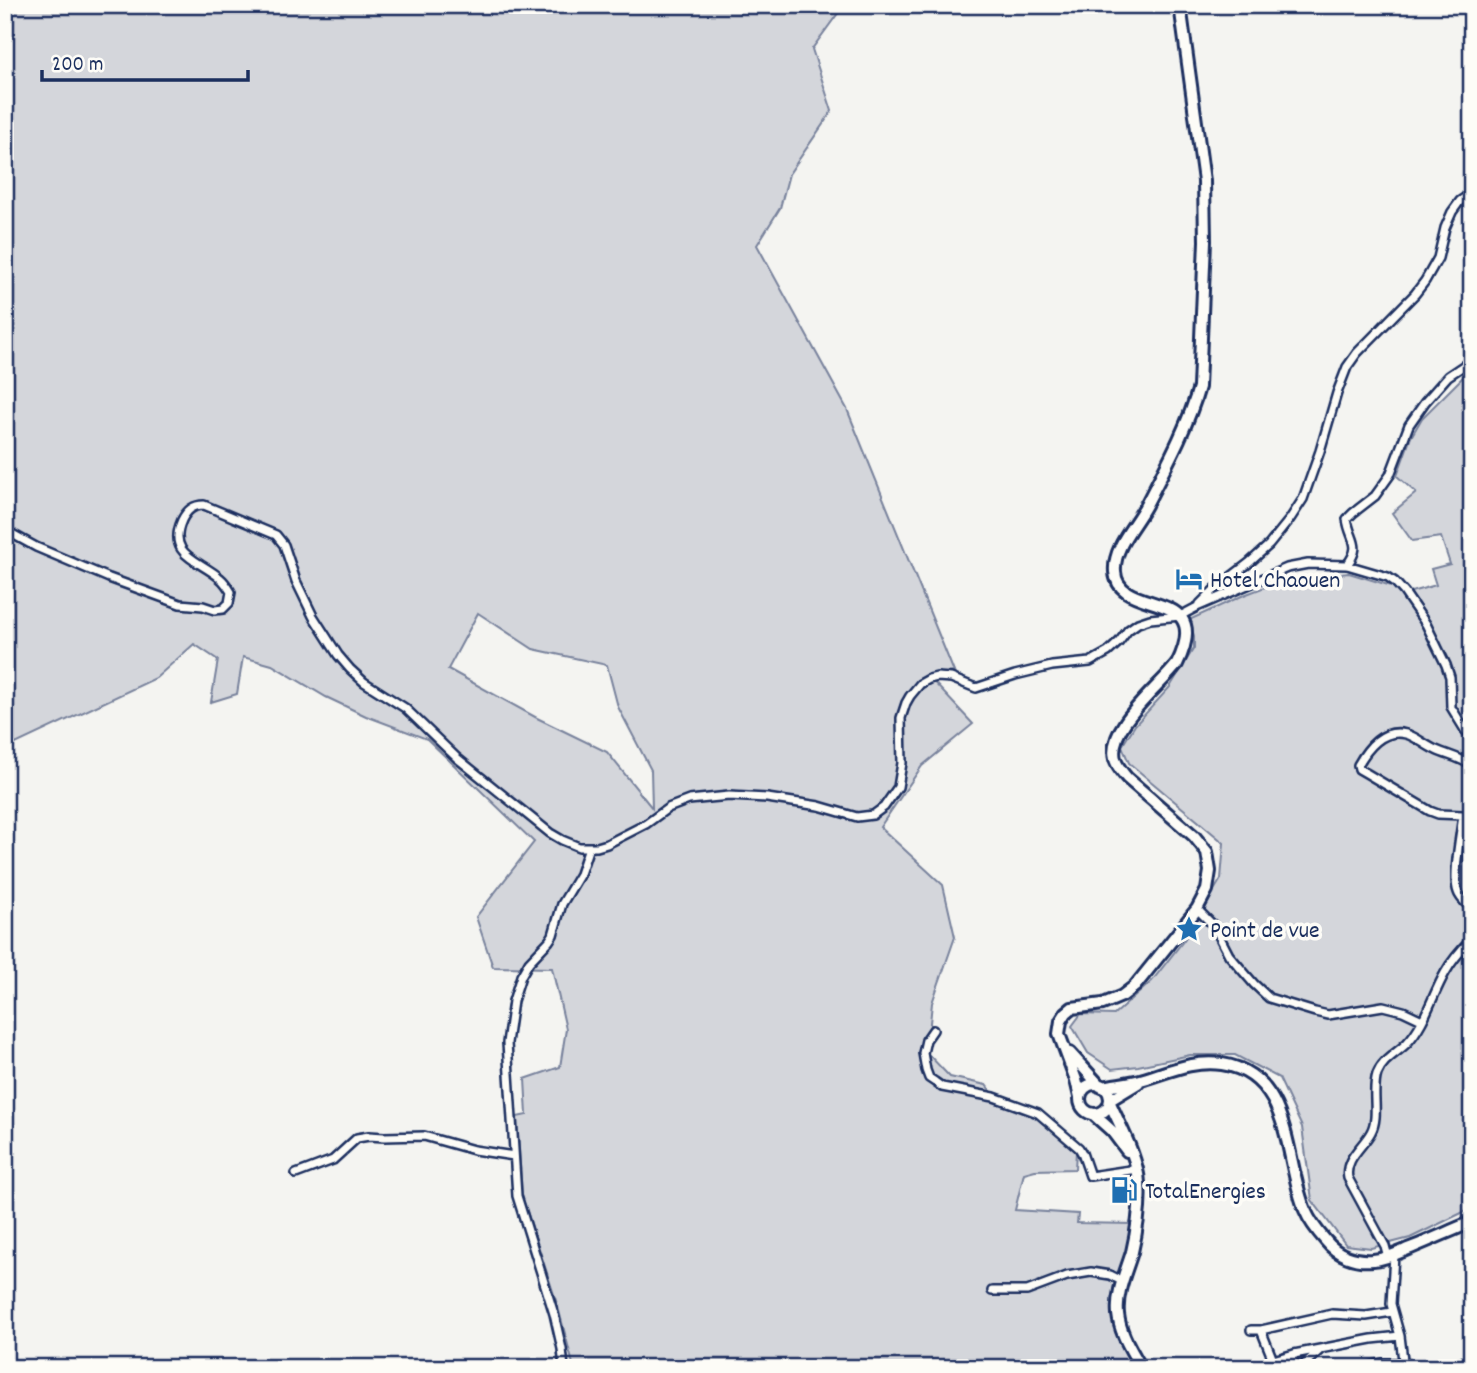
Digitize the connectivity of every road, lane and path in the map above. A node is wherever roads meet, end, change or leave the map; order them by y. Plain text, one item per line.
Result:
1 (1180, 5) edge
2 (1472, 193) edge
3 (1472, 359) edge
4 (5, 530) edge
5 (1347, 565) junction
6 (1199, 606) junction
7 (1181, 616) junction
8 (1472, 737) edge
9 (1472, 766) edge
10 (1463, 815) junction
11 (1472, 818) edge
12 (589, 847) junction
13 (1197, 909) junction
14 (1472, 909) edge
15 (1472, 939) edge
16 (1422, 1020) junction
17 (933, 1030) dead end
18 (1064, 1046) junction
19 (1144, 1079) junction
20 (1101, 1086) junction
21 (1080, 1097) junction
22 (1110, 1101) junction
23 (1093, 1114) junction
24 (514, 1156) junction
25 (1135, 1163) junction
26 (296, 1174) dead end
27 (1472, 1222) edge
28 (1391, 1256) junction
29 (1122, 1281) junction
30 (992, 1291) dead end
31 (1392, 1311) junction
32 (1251, 1330) dead end
33 (1261, 1330) junction
34 (1400, 1336) junction
35 (1319, 1350) junction
36 (1294, 1354) junction
37 (1472, 1359) edge
38 (1273, 1360) junction
39 (1404, 1365) edge
40 (564, 1368) edge
41 (1141, 1368) edge
42 (1259, 1368) edge
43 (1291, 1368) edge
44 (1300, 1368) edge
45 (1359, 1368) edge
46 (1446, 1368) edge

1 - 7 main road
2 - 6 street
3 - 5 street
4 - 12 street
5 - 6 street
5 - 8 street
6 - 7 street
7 - 12 street
7 - 13 main road
9 - 10 street
10 - 11 street
10 - 14 street
12 - 24 street
13 - 16 street
13 - 18 main road
15 - 16 street
16 - 28 street
17 - 25 street
18 - 20 main road
18 - 21 main road
19 - 20 main road
19 - 22 main road
19 - 28 main road
20 - 21 main road
20 - 22 main road
21 - 23 main road
22 - 23 main road
22 - 25 main road
23 - 25 main road
24 - 26 street
24 - 40 street
25 - 29 main road
27 - 28 main road
28 - 31 street
29 - 30 street
29 - 41 main road
31 - 33 street
31 - 34 street
32 - 33 street
33 - 38 street
34 - 35 street
34 - 39 street
35 - 36 street
35 - 44 street
36 - 38 street
36 - 43 street
37 - 46 street
38 - 42 street
39 - 45 street

